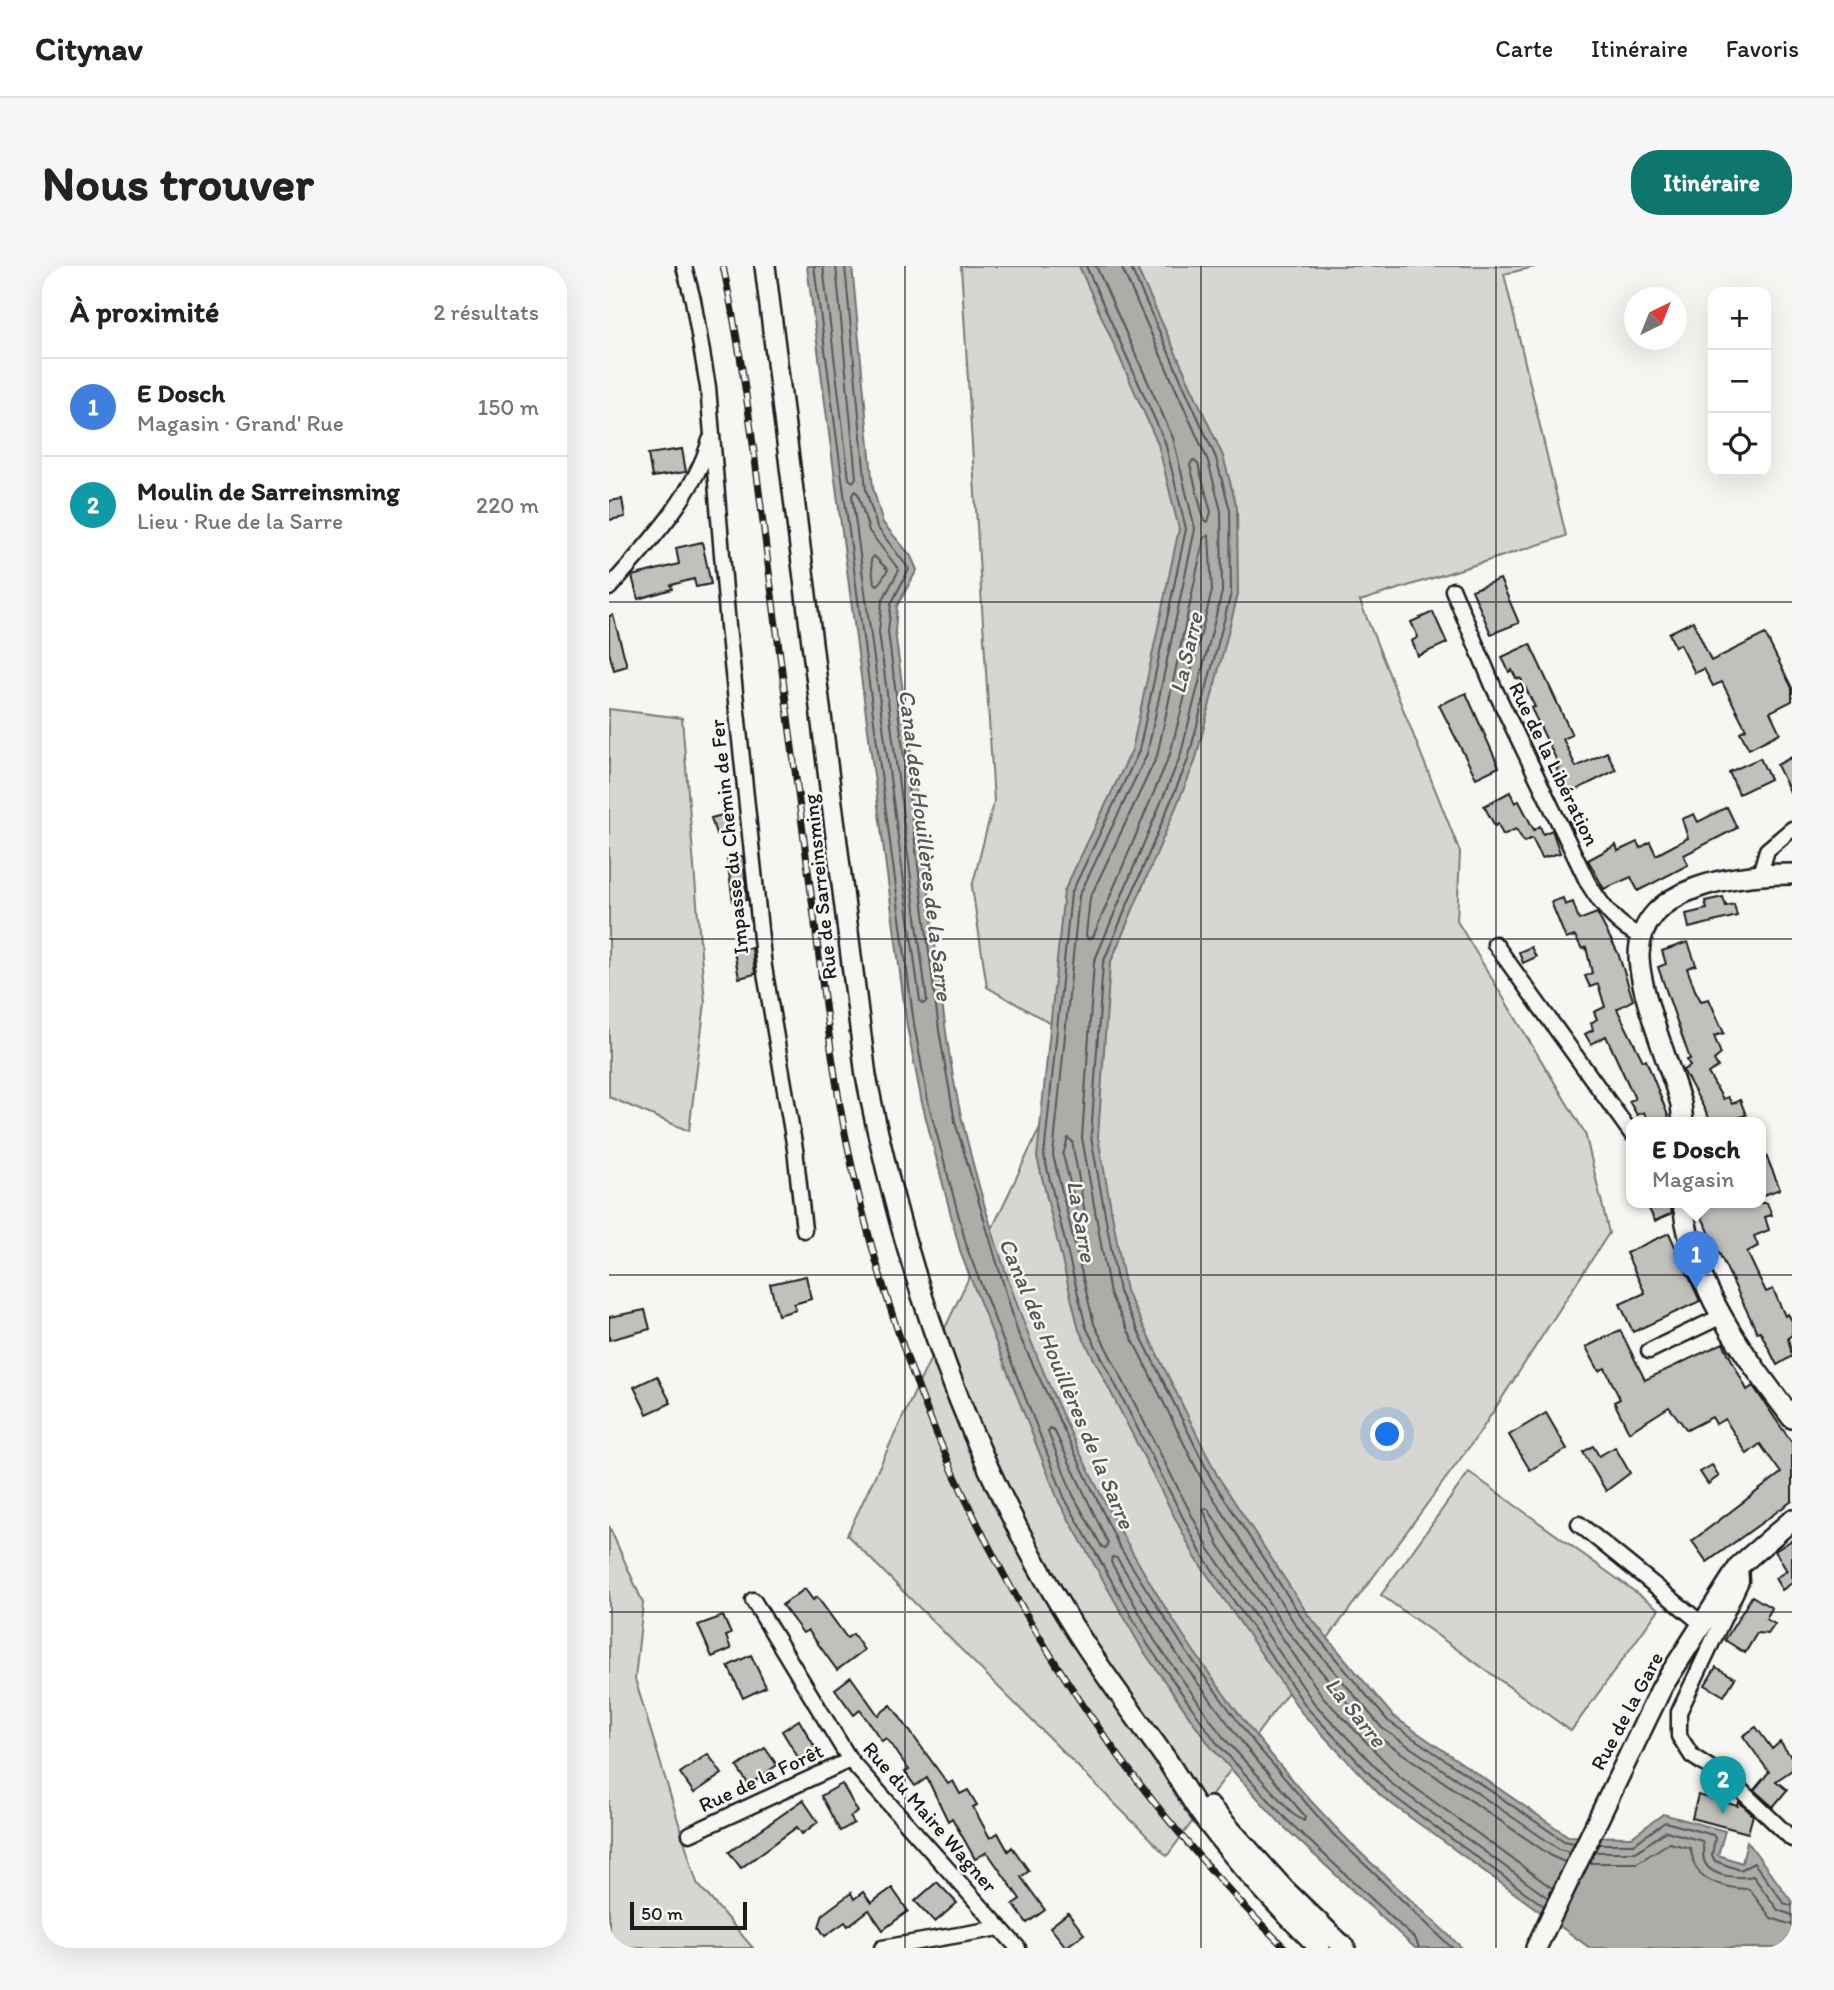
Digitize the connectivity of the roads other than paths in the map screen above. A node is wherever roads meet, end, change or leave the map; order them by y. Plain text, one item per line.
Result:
1 (684, 266) edge
2 (765, 266) edge
3 (710, 439) junction
4 (609, 588) edge
5 (1453, 590) dead end
6 (1792, 829) edge
7 (1760, 874) junction
8 (1792, 874) edge
9 (1642, 937) junction
10 (1495, 944) dead end
11 (1682, 1117) edge
12 (1626, 1126) edge
13 (1684, 1208) edge
14 (804, 1230) dead end
15 (1721, 1316) junction
16 (1649, 1352) dead end
17 (1792, 1418) edge
18 (1792, 1520) edge
19 (1579, 1524) dead end
20 (1740, 1565) junction
21 (753, 1600) dead end
22 (1701, 1623) junction
23 (850, 1760) junction
24 (1167, 1760) junction
25 (691, 1834) dead end
26 (1792, 1839) edge
27 (1000, 1928) junction
28 (882, 1948) edge
29 (1018, 1948) edge
30 (1320, 1948) edge
31 (1345, 1948) edge
32 (1536, 1948) edge

1 - 3 street, Impasse du Chemin de Fer
2 - 24 street, Rue de Sarreinsming
3 - 4 street
3 - 14 street, Impasse du Chemin de Fer
5 - 9 street, Rue de la Libération
6 - 7 street
7 - 8 street
7 - 9 street
9 - 11 street
10 - 12 street
13 - 15 street
15 - 16 street
15 - 17 street
18 - 20 street, Rue de la Gare
19 - 22 street
20 - 22 street, Rue de la Gare
20 - 26 street
21 - 23 street, Rue du Maire Wagner
22 - 32 street, Rue de la Gare
23 - 25 street, Rue de la Forêt
23 - 27 street, Rue du Maire Wagner
24 - 30 street
24 - 31 street
27 - 28 street
27 - 29 street, Rue du Maire Wagner

